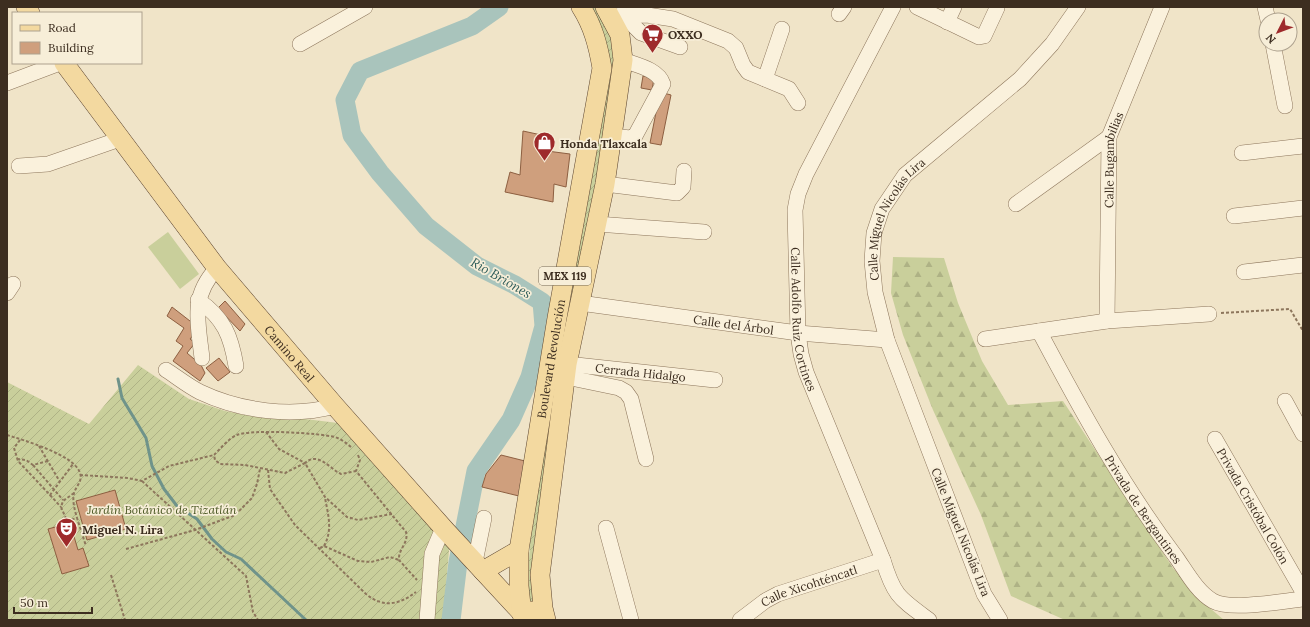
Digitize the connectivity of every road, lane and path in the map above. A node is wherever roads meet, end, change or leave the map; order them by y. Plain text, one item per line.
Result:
1 (365, 7) edge
2 (581, 7) edge
3 (893, 7) edge
4 (917, 7) edge
5 (954, 7) edge
6 (1078, 7) edge
7 (1162, 7) edge
8 (997, 8) dead end
9 (612, 12) edge
10 (674, 13) edge
11 (947, 22) junction
12 (782, 29) dead end
13 (300, 44) dead end
14 (680, 47) dead end
15 (1275, 52) edge
16 (623, 60) junction
17 (57, 64) edge
18 (65, 64) edge
19 (765, 79) junction
20 (7, 83) edge
21 (798, 103) dead end
22 (1285, 106) dead end
23 (612, 136) junction
24 (1109, 138) junction
25 (120, 139) junction
26 (1303, 146) edge
27 (1242, 153) dead end
28 (19, 166) dead end
29 (684, 171) dead end
30 (604, 184) junction
31 (1016, 204) dead end
32 (1303, 208) edge
33 (1234, 216) dead end
34 (596, 224) junction
35 (704, 232) dead end
36 (1303, 265) edge
37 (217, 268) junction
38 (1244, 272) dead end
39 (198, 300) junction
40 (580, 303) junction
41 (1209, 314) joint
42 (1107, 321) junction
43 (1039, 331) junction
44 (1303, 331) edge
45 (798, 333) junction
46 (985, 339) dead end
47 (887, 340) junction
48 (202, 358) dead end
49 (236, 366) dead end
50 (166, 370) dead end
51 (567, 370) junction
52 (715, 380) dead end
53 (1285, 401) dead end
54 (335, 406) junction
55 (266, 432) junction
56 (1303, 434) edge
57 (7, 435) edge
58 (20, 439) junction
59 (1216, 439) dead end
60 (39, 445) junction
61 (353, 449) dead end
62 (357, 454) dead end
63 (214, 455) junction
64 (17, 459) junction
65 (646, 459) dead end
66 (48, 461) junction
67 (305, 463) junction
68 (33, 464) junction
69 (73, 464) junction
70 (260, 469) junction
71 (268, 470) junction
72 (356, 471) junction
73 (80, 475) junction
74 (142, 481) junction
75 (60, 482) junction
76 (53, 490) junction
77 (74, 493) junction
78 (50, 495) junction
79 (325, 497) junction
80 (63, 500) junction
81 (61, 507) junction
82 (392, 514) junction
83 (77, 518) junction
84 (484, 518) dead end
85 (606, 528) dead end
86 (444, 529) junction
87 (195, 530) junction
88 (86, 546) dead end
89 (324, 546) junction
90 (320, 548) junction
91 (126, 549) dead end
92 (519, 550) junction
93 (399, 560) junction
94 (883, 560) junction
95 (476, 563) junction
96 (111, 575) dead end
97 (419, 582) dead end
98 (420, 589) dead end
99 (1303, 592) edge
100 (1303, 599) edge
101 (545, 615) edge
102 (522, 616) edge
103 (125, 620) edge
104 (258, 620) edge
105 (427, 620) edge
106 (631, 620) edge
107 (740, 620) edge
108 (929, 620) edge
109 (1000, 620) edge

1 - 13 street
2 - 92 main road, Boulevard Revolución / MEX 119
3 - 45 street, Calle Adolfo Ruiz Cortines
4 - 11 street
5 - 11 street
6 - 47 street, Calle Miguel Nicolás Lira
7 - 24 street, Calle Bugambilias
8 - 11 street
9 - 10 street
9 - 14 street
9 - 16 main road, Boulevard Revolución / MEX 119
10 - 19 street
12 - 19 street
15 - 22 street
16 - 23 main road, Boulevard Revolución / MEX 119
16 - 23 street
17 - 20 street
18 - 25 main road, Camino Real
19 - 21 street
23 - 30 main road, Boulevard Revolución / MEX 119
24 - 31 street
24 - 42 street, Calle Bugambilias
25 - 28 street
25 - 37 main road, Camino Real
26 - 27 street
29 - 30 street
30 - 34 main road, Boulevard Revolución / MEX 119
32 - 33 street
34 - 35 street
34 - 40 main road, Boulevard Revolución / MEX 119
36 - 38 street
37 - 39 street
37 - 54 main road, Camino Real
39 - 48 street
39 - 49 street
40 - 45 street, Calle del Árbol
40 - 51 main road, Boulevard Revolución / MEX 119
41 - 42 street
41 - 44 path
42 - 43 street
43 - 46 street
43 - 100 street, Privada de Bergantines
45 - 47 street, Calle del Árbol
45 - 94 street, Calle Adolfo Ruiz Cortines
47 - 109 street, Calle Miguel Nicolás Lira
50 - 54 street
51 - 52 street, Cerrada Hidalgo
51 - 65 street, Cerrada Hidalgo
51 - 101 main road, Boulevard Revolución / MEX 119
53 - 56 street
54 - 86 main road, Camino Real
55 - 61 path
55 - 63 path
55 - 67 path
57 - 58 path
58 - 60 path
58 - 64 path
59 - 99 street, Privada Cristóbal Colón
60 - 66 path
60 - 69 path
62 - 72 path
63 - 70 path
63 - 74 path
64 - 68 path
64 - 78 path
66 - 68 path
66 - 75 path
67 - 71 path
67 - 72 path
67 - 79 path
68 - 76 path
69 - 73 path
69 - 75 path
70 - 71 path
70 - 87 path
71 - 90 path
72 - 82 path
73 - 74 path
73 - 77 path
74 - 87 path
75 - 76 path
76 - 78 path
76 - 80 path
77 - 80 path
77 - 83 path
78 - 81 path
79 - 82 path
79 - 89 path
80 - 81 path
81 - 83 path
82 - 93 path
83 - 88 path
84 - 95 street
85 - 106 street
86 - 95 main road, Camino Real
86 - 105 street
87 - 91 path
87 - 104 path
89 - 90 path
89 - 93 path
90 - 98 path
92 - 95 main road
92 - 102 main road, Boulevard Revolución / MEX 119
93 - 97 path
94 - 107 street, Calle Xicohténcatl
94 - 108 street, Calle Adolfo Ruiz Cortines
95 - 102 main road, Camino Real
96 - 103 path
101 - 102 main road

